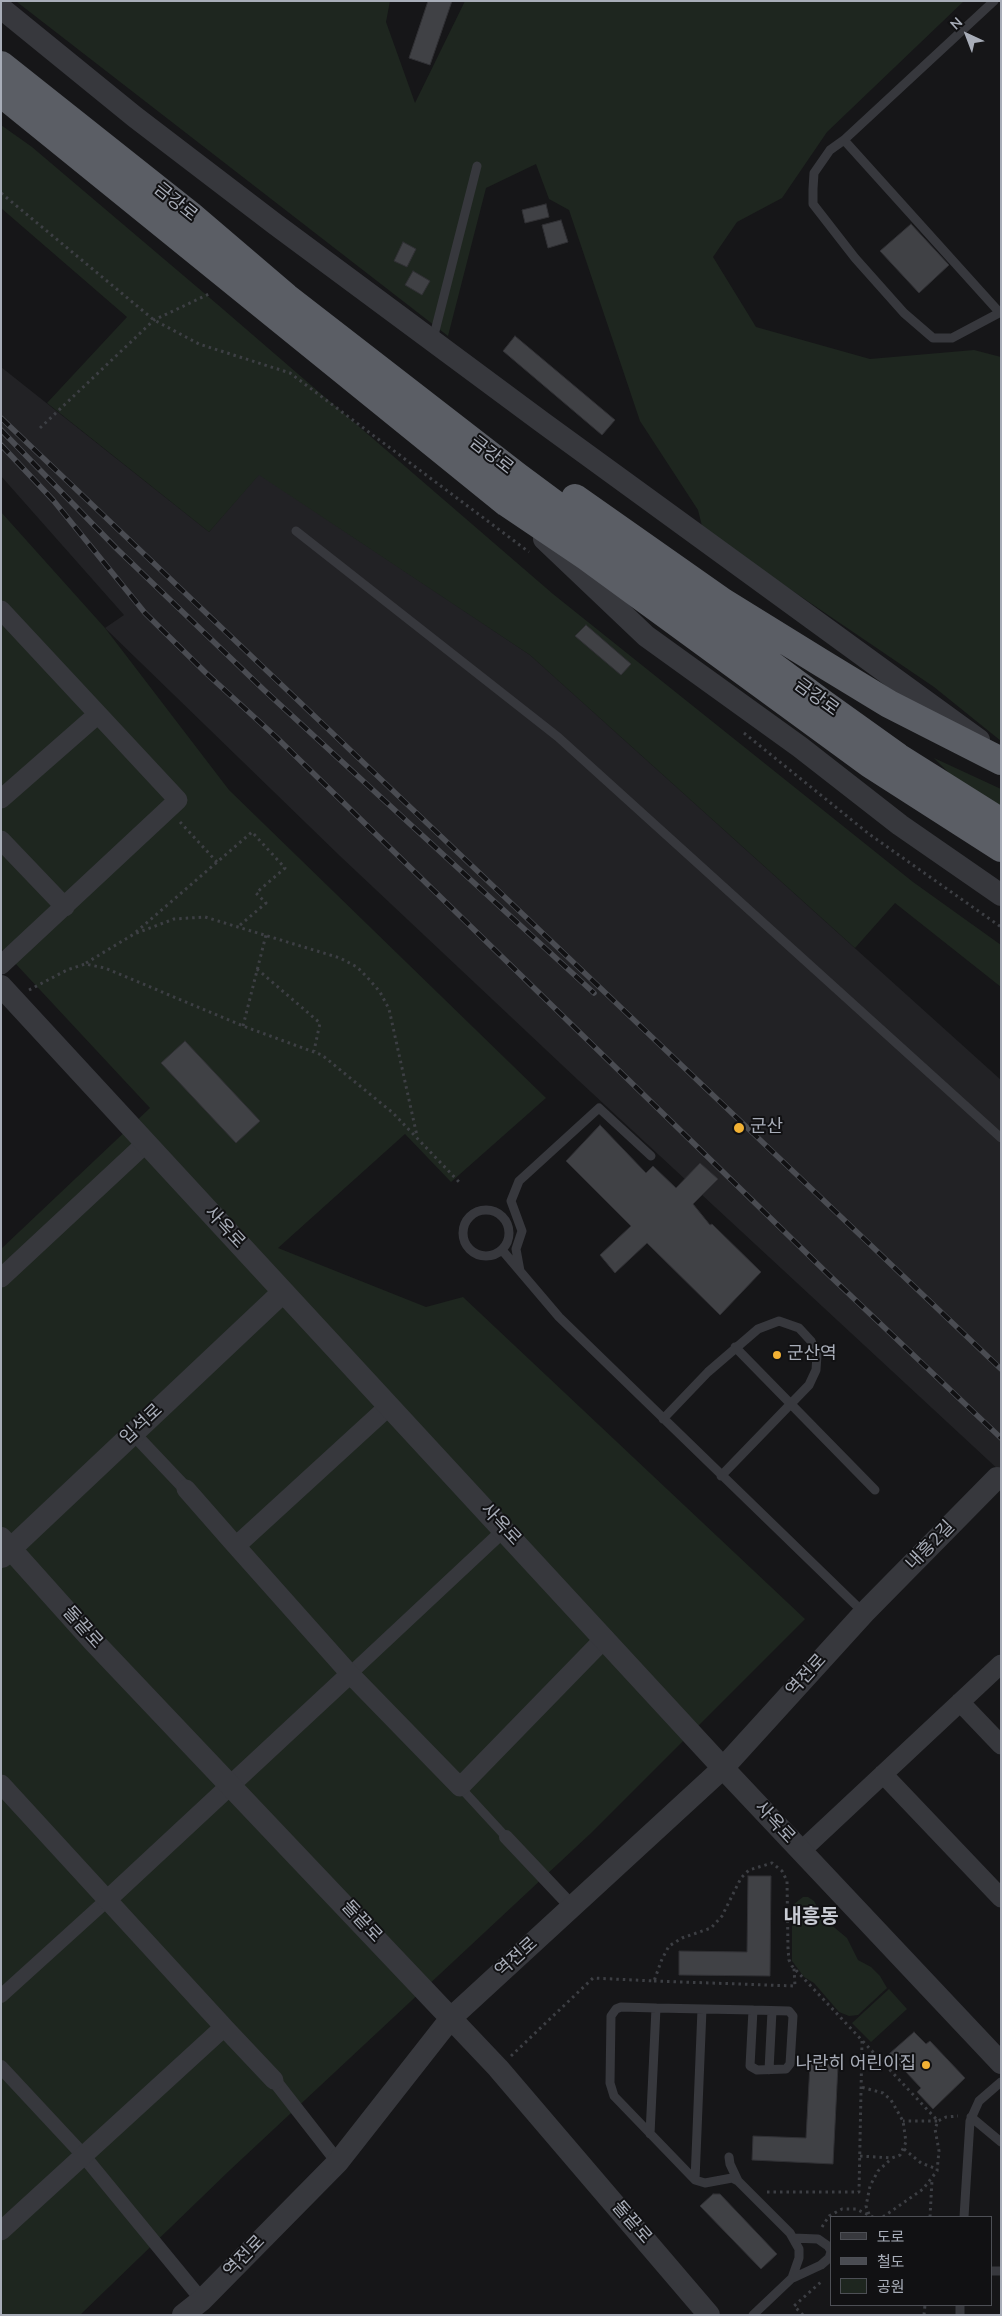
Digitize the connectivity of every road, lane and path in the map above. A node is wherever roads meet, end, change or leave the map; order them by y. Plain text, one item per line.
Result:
1 (994, 1) edge
2 (1, 8) edge
3 (1, 65) edge
4 (1, 94) edge
5 (844, 140) junction
6 (476, 166) dead end
7 (1, 193) edge
8 (252, 268) junction
9 (209, 294) dead end
10 (1001, 313) edge
11 (154, 320) junction
12 (433, 341) junction
13 (40, 428) dead end
14 (507, 503) junction
15 (296, 531) dead end
16 (537, 558) dead end
17 (1, 610) edge
18 (8, 630) edge
19 (98, 714) junction
20 (739, 729) dead end
21 (1001, 755) edge
22 (1001, 761) edge
23 (1, 799) edge
24 (168, 809) junction
25 (1001, 822) edge
26 (1, 840) edge
27 (1001, 848) edge
28 (217, 862) junction
29 (1001, 896) edge
30 (65, 907) junction
31 (238, 927) junction
32 (1001, 927) edge
33 (134, 934) junction
34 (266, 934) junction
35 (86, 964) junction
36 (1, 965) edge
37 (257, 969) junction
38 (7, 992) edge
39 (243, 1026) junction
40 (314, 1051) junction
41 (417, 1138) junction
42 (1001, 1138) edge
43 (146, 1143) junction
44 (651, 1156) dead end
45 (461, 1184) dead end
46 (502, 1250) junction
47 (520, 1272) junction
48 (1, 1278) edge
49 (283, 1292) junction
50 (736, 1347) junction
51 (791, 1403) junction
52 (389, 1406) junction
53 (663, 1419) junction
54 (134, 1433) junction
55 (722, 1476) junction
56 (997, 1478) dead end
57 (186, 1489) joint
58 (874, 1490) dead end
59 (504, 1530) junction
60 (236, 1546) junction
61 (5, 1548) edge
62 (864, 1613) junction
63 (605, 1638) junction
64 (1001, 1664) edge
65 (350, 1674) junction
66 (960, 1702) junction
67 (1001, 1744) edge
68 (723, 1768) junction
69 (883, 1774) junction
70 (1, 1784) edge
71 (232, 1785) junction
72 (460, 1787) junction
73 (506, 1837) joint
74 (801, 1851) junction
75 (1001, 1898) edge
76 (107, 1900) junction
77 (572, 1908) junction
78 (794, 1968) junction
79 (654, 1981) junction
80 (1, 1996) edge
81 (656, 2008) junction
82 (702, 2009) junction
83 (753, 2010) junction
84 (772, 2011) junction
85 (451, 2018) junction
86 (224, 2027) junction
87 (862, 2040) junction
88 (1001, 2063) edge
89 (1, 2067) edge
90 (498, 2068) junction
91 (769, 2070) junction
92 (274, 2080) joint
93 (1001, 2082) edge
94 (861, 2088) junction
95 (961, 2116) dead end
96 (971, 2117) junction
97 (903, 2121) junction
98 (938, 2121) junction
99 (650, 2134) junction
100 (1001, 2142) edge
101 (904, 2150) junction
102 (83, 2155) junction
103 (860, 2156) junction
104 (729, 2157) dead end
105 (892, 2158) junction
106 (338, 2162) junction
107 (937, 2169) junction
108 (932, 2178) junction
109 (695, 2180) junction
110 (738, 2181) junction
111 (749, 2192) junction
112 (859, 2192) junction
113 (866, 2197) junction
114 (869, 2214) junction
115 (872, 2216) edge
116 (884, 2216) edge
117 (930, 2216) edge
118 (964, 2216) edge
119 (1, 2231) edge
120 (793, 2238) junction
121 (818, 2239) junction
122 (830, 2251) edge
123 (830, 2255) edge
124 (792, 2278) junction
125 (827, 2278) dead end
126 (202, 2300) junction
127 (183, 2315) edge
128 (709, 2315) edge
129 (753, 2315) edge
130 (803, 2315) edge

1 - 5 lane
2 - 12 street
3 - 8 highway, 금강로
4 - 14 highway, 금강로
5 - 10 lane
5 - 10 lane
6 - 12 lane
7 - 11 path
8 - 22 highway
8 - 25 highway, 금강로
9 - 11 path
11 - 13 path
11 - 16 path
12 - 21 street
14 - 27 highway, 금강로
14 - 29 street
15 - 42 lane
17 - 18 street
18 - 19 street
19 - 23 street
19 - 24 street
20 - 32 path
24 - 28 path
24 - 30 street
26 - 30 street
28 - 31 path
28 - 33 path
30 - 36 street
31 - 33 path
31 - 34 path
33 - 35 path
34 - 37 path
34 - 41 path
35 - 38 path
35 - 39 path
37 - 39 path
37 - 40 path
38 - 43 street, 사옥로
39 - 40 path
40 - 41 path
41 - 45 path
43 - 48 street
43 - 49 street, 사옥로
44 - 47 lane
46 - 46 lane
46 - 47 lane
47 - 53 lane
49 - 52 street, 사옥로
49 - 54 street, 입석로
50 - 51 lane
50 - 51 lane
50 - 53 lane
51 - 55 lane
51 - 58 lane
52 - 59 street, 사옥로
52 - 60 street
53 - 55 lane
54 - 57 street
54 - 61 street, 입석로
55 - 62 lane
56 - 62 street, 내흥2길
57 - 60 street
59 - 63 street, 사옥로
59 - 65 street
60 - 65 street
61 - 71 street, 돌끝로
62 - 68 street, 역전로
63 - 68 street, 사옥로
63 - 72 street
64 - 66 street
65 - 71 street
65 - 72 street
66 - 67 street
66 - 69 street
68 - 74 street, 사옥로
68 - 77 street, 역전로
69 - 74 street
69 - 75 street
70 - 76 street
71 - 76 street
71 - 85 street, 돌끝로
72 - 73 lane
73 - 77 street
74 - 88 street, 사옥로
76 - 80 street
76 - 86 street
77 - 85 street, 역전로
78 - 79 path
78 - 79 path
78 - 87 path
79 - 90 path
81 - 82 lane
81 - 99 lane
81 - 99 lane
82 - 83 lane
82 - 109 lane
83 - 84 lane
83 - 91 lane
84 - 91 lane
84 - 91 lane
85 - 90 street, 돌끝로
85 - 106 street, 역전로
86 - 92 street
86 - 102 street
87 - 94 path
87 - 98 path
89 - 102 street
90 - 128 street, 돌끝로
92 - 106 street
93 - 96 lane
94 - 97 path
94 - 103 path
95 - 98 path
96 - 100 lane
96 - 118 lane
97 - 98 path
97 - 101 path
98 - 107 path
99 - 109 lane
101 - 105 path
101 - 107 path
102 - 119 street
102 - 126 street
103 - 105 path
103 - 112 path
104 - 110 lane
105 - 113 path
106 - 126 street, 역전로
107 - 108 path
108 - 116 path
108 - 117 path
109 - 110 lane
110 - 111 lane
111 - 112 path
111 - 120 lane
112 - 113 path
113 - 114 path
114 - 115 path
114 - 121 path
120 - 121 lane
120 - 124 lane
121 - 122 lane
123 - 124 lane
124 - 129 lane
125 - 130 path
126 - 127 street, 역전로

